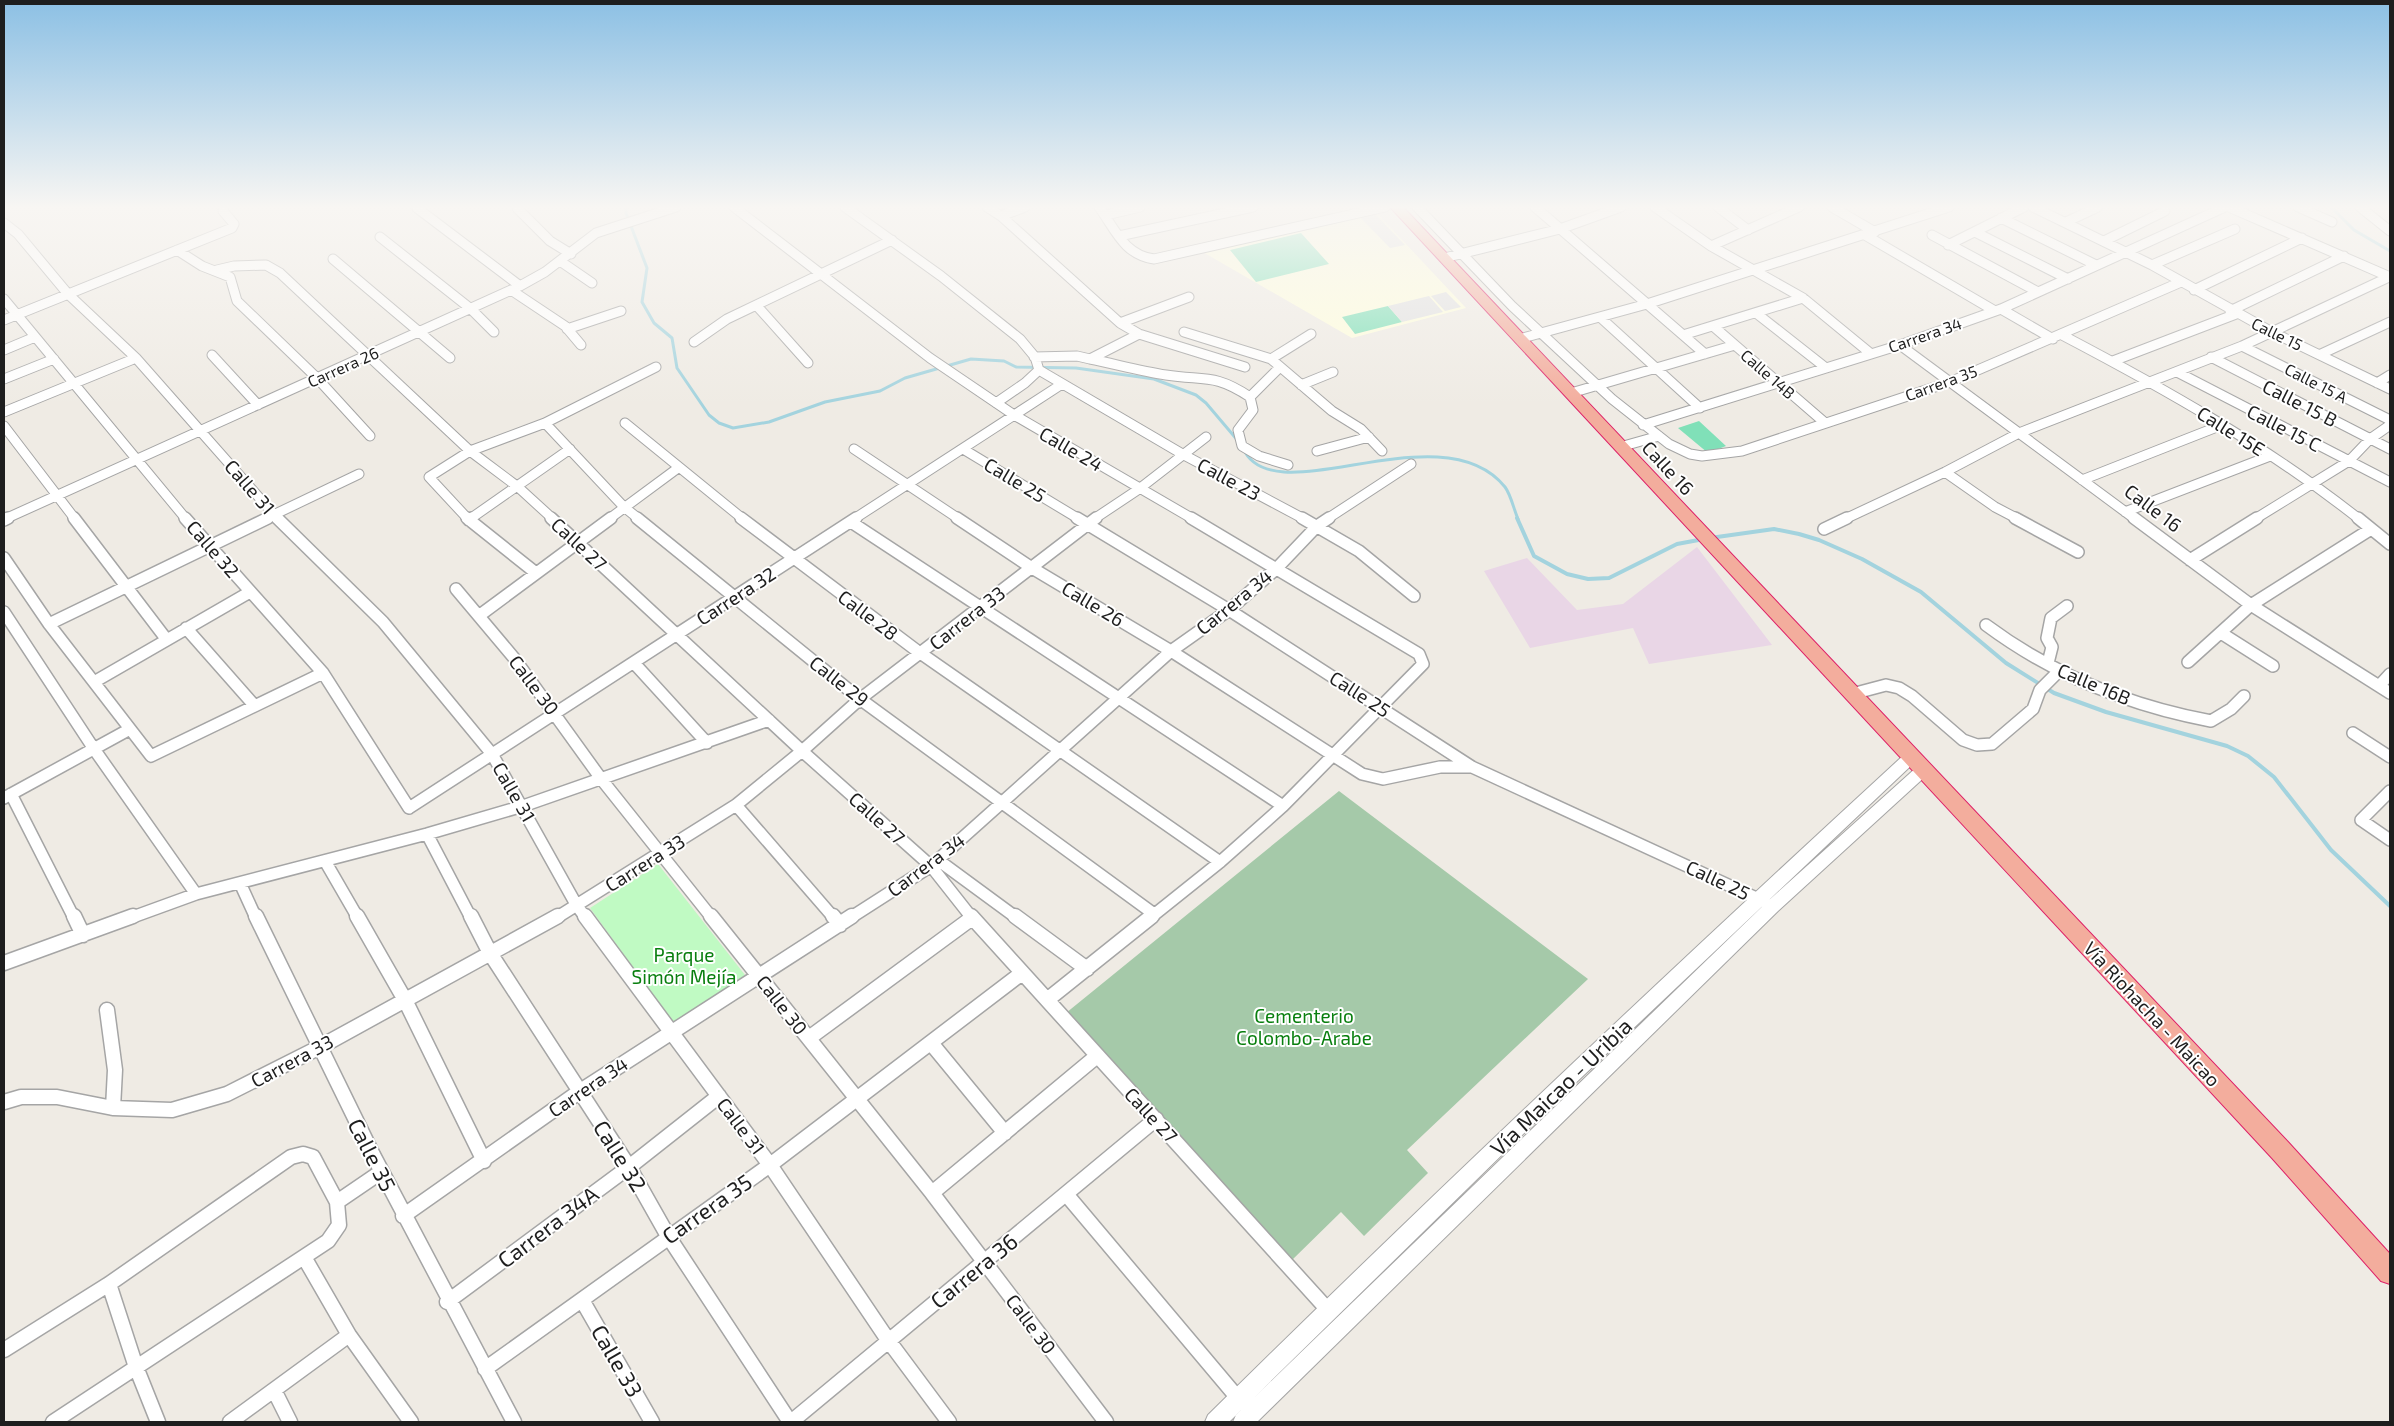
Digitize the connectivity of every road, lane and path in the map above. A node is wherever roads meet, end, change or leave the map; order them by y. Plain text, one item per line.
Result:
1 (49, 274) edge
2 (119, 274) edge
3 (223, 274) edge
4 (279, 274) edge
5 (352, 274) edge
6 (426, 274) edge
7 (504, 274) edge
8 (540, 274) edge
9 (578, 274) edge
10 (826, 274) edge
11 (935, 274) edge
12 (1065, 274) edge
13 (1458, 274) edge
14 (1480, 274) edge
15 (1612, 274) edge
16 (1745, 274) edge
17 (1758, 274) edge
18 (1933, 274) edge
19 (2003, 274) edge
20 (2057, 274) edge
21 (2080, 274) edge
22 (2166, 274) edge
23 (2228, 274) edge
24 (2309, 274) edge
25 (823, 275) junction
26 (2390, 277) edge
27 (2068, 279) junction
28 (2181, 282) junction
29 (592, 283) dead end
30 (520, 286) junction
31 (510, 290) junction
32 (2194, 290) junction
33 (2038, 292) junction
34 (68, 294) junction
35 (1189, 296) dead end
36 (1803, 298) junction
37 (4, 299) edge
38 (1647, 304) junction
39 (757, 306) junction
40 (471, 309) junction
41 (1998, 310) junction
42 (621, 311) dead end
43 (2233, 312) junction
44 (1756, 313) junction
45 (16, 314) junction
46 (1601, 318) junction
47 (4, 320) edge
48 (2390, 322) edge
49 (1120, 323) junction
50 (1713, 326) junction
51 (567, 329) junction
52 (421, 331) junction
53 (494, 332) dead end
54 (1184, 332) dead end
55 (2272, 332) junction
56 (1139, 334) junction
57 (1311, 334) dead end
58 (1538, 334) junction
59 (1683, 335) junction
60 (36, 337) junction
61 (2057, 337) junction
62 (1519, 339) junction
63 (694, 342) dead end
64 (582, 345) dead end
65 (1735, 345) junction
66 (1900, 345) junction
67 (2242, 346) junction
68 (4, 350) edge
69 (1870, 353) junction
70 (1705, 354) junction
71 (2321, 354) junction
72 (212, 355) dead end
73 (368, 355) junction
74 (1034, 357) junction
75 (2211, 357) junction
76 (136, 358) junction
77 (450, 358) dead end
78 (54, 359) junction
79 (1090, 359) junction
80 (1271, 359) junction
81 (2113, 361) junction
82 (808, 363) dead end
83 (656, 367) dead end
84 (1245, 367) dead end
85 (1279, 368) junction
86 (1826, 368) junction
87 (1657, 369) junction
88 (1039, 370) junction
89 (1333, 372) dead end
90 (2179, 373) junction
91 (2390, 376) edge
92 (317, 378) junction
93 (4, 379) edge
94 (1950, 382) junction
95 (74, 383) junction
96 (1778, 383) junction
97 (2152, 383) junction
98 (2377, 383) junction
99 (1062, 384) junction
100 (1301, 385) junction
101 (1597, 386) junction
102 (2390, 389) edge
103 (1571, 393) junction
104 (1250, 397) junction
105 (996, 403) junction
106 (258, 405) junction
107 (1700, 408) junction
108 (4, 412) edge
109 (1014, 415) junction
110 (2390, 420) edge
111 (1824, 422) junction
112 (545, 423) junction
113 (625, 423) dead end
114 (1643, 425) junction
115 (2222, 425) junction
116 (2390, 425) edge
117 (4, 426) edge
118 (202, 431) junction
119 (2020, 433) junction
120 (370, 436) dead end
121 (1659, 436) junction
122 (1206, 437) dead end
123 (1369, 437) junction
124 (2370, 439) junction
125 (1620, 446) junction
126 (570, 449) junction
127 (963, 449) junction
128 (854, 450) dead end
129 (2390, 450) edge
130 (470, 451) junction
131 (1317, 451) dead end
132 (1382, 451) dead end
133 (1184, 455) junction
134 (2270, 456) junction
135 (138, 460) junction
136 (2349, 461) junction
137 (1411, 464) dead end
138 (1288, 465) dead end
139 (678, 468) junction
140 (1944, 472) junction
141 (359, 474) dead end
142 (2082, 480) junction
143 (2390, 482) edge
144 (906, 484) junction
145 (2312, 485) junction
146 (518, 487) junction
147 (1139, 488) junction
148 (56, 497) junction
149 (624, 507) junction
150 (2125, 512) junction
151 (274, 515) junction
152 (4, 520) edge
153 (469, 520) junction
154 (851, 522) junction
155 (1087, 524) junction
156 (1317, 526) junction
157 (1824, 529) dead end
158 (2371, 529) junction
159 (2389, 542) edge
160 (578, 543) junction
161 (208, 546) junction
162 (2078, 552) dead end
163 (4, 558) edge
164 (793, 559) junction
165 (2190, 560) junction
166 (1032, 568) junction
167 (1277, 568) junction
168 (536, 573) junction
169 (125, 586) junction
170 (456, 589) dead end
171 (250, 592) junction
172 (1414, 596) dead end
173 (733, 598) junction
174 (2251, 605) junction
175 (979, 606) junction
176 (2067, 606) dead end
177 (1228, 610) junction
178 (4, 612) edge
179 (480, 615) junction
180 (50, 624) junction
181 (1986, 625) dead end
182 (186, 628) junction
183 (2222, 633) junction
184 (676, 635) junction
185 (167, 640) junction
186 (1171, 651) junction
187 (920, 654) junction
188 (2188, 662) dead end
189 (634, 663) junction
190 (2048, 663) junction
191 (2273, 666) dead end
192 (2060, 670) junction
193 (323, 673) junction
194 (2390, 674) edge
195 (94, 682) junction
196 (2379, 686) junction
197 (2390, 693) edge
198 (1852, 694) junction
199 (2244, 696) dead end
200 (860, 698) junction
201 (1118, 698) junction
202 (254, 706) junction
203 (1382, 707) junction
204 (556, 714) junction
205 (769, 720) junction
206 (130, 729) junction
207 (2353, 733) dead end
208 (707, 743) junction
209 (98, 747) junction
210 (802, 751) junction
211 (1060, 751) junction
212 (492, 754) junction
213 (1333, 754) junction
214 (2390, 758) edge
215 (1917, 764) junction
216 (1472, 768) junction
217 (602, 780) junction
218 (2390, 791) edge
219 (8, 796) edge
220 (1002, 802) junction
221 (523, 806) junction
222 (736, 806) junction
223 (1283, 806) junction
224 (409, 808) joint
225 (427, 834) junction
226 (2390, 840) edge
227 (661, 854) junction
228 (325, 861) junction
229 (1220, 862) junction
230 (934, 863) junction
231 (240, 883) junction
232 (196, 894) junction
233 (1766, 902) junction
234 (577, 906) junction
235 (1154, 914) junction
236 (972, 918) junction
237 (840, 925) junction
238 (83, 935) junction
239 (490, 953) junction
240 (4, 963) edge
241 (1087, 969) junction
242 (1022, 973) junction
243 (759, 975) junction
244 (405, 1000) junction
245 (1047, 1000) junction
246 (106, 1010) dead end
247 (670, 1033) junction
248 (809, 1038) junction
249 (931, 1042) junction
250 (318, 1048) junction
251 (1097, 1056) junction
252 (579, 1092) junction
253 (720, 1096) junction
254 (857, 1099) junction
255 (4, 1102) edge
256 (113, 1108) junction
257 (1156, 1120) junction
258 (1005, 1133) junction
259 (484, 1161) junction
260 (770, 1165) junction
261 (630, 1167) junction
262 (381, 1172) junction
263 (932, 1193) junction
264 (1066, 1194) junction
265 (337, 1202) junction
266 (402, 1216) junction
267 (668, 1236) junction
268 (304, 1257) junction
269 (984, 1263) junction
270 (2390, 1272) edge
271 (109, 1284) junction
272 (582, 1300) junction
273 (447, 1302) junction
274 (1328, 1310) junction
275 (349, 1335) junction
276 (888, 1340) junction
277 (4, 1350) edge
278 (136, 1366) junction
279 (484, 1368) junction
280 (274, 1390) junction
281 (1238, 1399) junction
282 (1247, 1418) edge
283 (53, 1422) edge
284 (158, 1422) edge
285 (230, 1422) edge
286 (290, 1422) edge
287 (411, 1422) edge
288 (514, 1422) edge
289 (652, 1422) edge
290 (790, 1422) edge
291 (949, 1422) edge
292 (1106, 1422) edge
293 (1215, 1422) edge

1 - 34 street, Calle 31
2 - 34 street
3 - 92 street
4 - 73 street
5 - 52 street
6 - 40 street
7 - 30 street
8 - 30 street, Carrera 26
9 - 29 street
10 - 25 street
11 - 74 street
12 - 49 street
13 - 62 highway, Calle 16
14 - 58 street
15 - 38 street
16 - 38 street
17 - 36 street
18 - 41 street, Calle 15E
19 - 33 street
20 - 27 street
21 - 27 street, Carrera 34
22 - 28 street, Calle 15
23 - 32 street
24 - 43 street
25 - 39 street
25 - 105 street, Calle 24
26 - 55 street
27 - 33 street, Carrera 34
28 - 32 street, Calle 15
28 - 61 street, Carrera 35
30 - 31 street, Carrera 26
31 - 40 street, Carrera 26
31 - 51 street
32 - 43 street, Calle 15
33 - 41 street, Carrera 34
34 - 45 street
34 - 76 street, Calle 31
35 - 49 street
36 - 44 street
36 - 69 street
37 - 45 street, Calle 32
38 - 46 street
38 - 59 street
39 - 63 street
39 - 82 street
40 - 52 street, Carrera 26
40 - 53 street
41 - 61 street, Calle 15E
41 - 66 street, Carrera 34
42 - 51 street
43 - 55 street, Calle 15
43 - 81 street
44 - 50 street
44 - 86 street
45 - 47 street
45 - 60 street, Calle 32
46 - 58 street
46 - 87 street
48 - 71 street
49 - 56 street
50 - 59 street
50 - 65 street, Calle 14B
51 - 64 street
52 - 73 street, Carrera 26
52 - 77 street
54 - 80 street
55 - 67 street
55 - 71 street, Calle 15
56 - 79 street
56 - 84 street
57 - 80 street
58 - 62 street
58 - 101 street
59 - 70 street
60 - 68 street
60 - 78 street, Calle 32
61 - 81 street, Calle 15E
61 - 94 street, Carrera 35
62 - 103 highway, Calle 16
65 - 70 street
65 - 96 street, Calle 14B
66 - 69 street, Carrera 34
66 - 94 street, Calle 16
67 - 75 street
67 - 110 street, Calle 15 A
69 - 86 street, Carrera 34
70 - 87 street
71 - 98 street, Calle 15
72 - 106 street
73 - 92 street, Carrera 26
73 - 130 street
74 - 79 street
74 - 88 street
75 - 90 street
75 - 124 street, Calle 15 B
76 - 95 street
76 - 118 street, Calle 31
78 - 93 street
78 - 95 street, Calle 32
79 - 104 street
80 - 85 street
81 - 97 street, Calle 15E
83 - 112 street
85 - 100 street
85 - 104 street
86 - 96 street, Carrera 34
87 - 101 street
87 - 107 street
88 - 99 street, Calle 23
88 - 105 street
89 - 100 street
90 - 97 street
90 - 136 street, Calle 15 C
91 - 98 street
92 - 106 street, Carrera 26
92 - 120 street
94 - 111 street, Carrera 35
94 - 119 street, Calle 16
95 - 108 street
95 - 135 street, Calle 32
96 - 107 street, Carrera 34
96 - 111 street, Calle 14B
97 - 115 street, Calle 15E
97 - 119 street
98 - 102 street, Calle 15
99 - 109 street, Carrera 32
99 - 133 street, Calle 23
100 - 123 street
101 - 103 street
101 - 114 street
103 - 125 highway, Calle 16
104 - 138 street
105 - 109 street, Calle 24
106 - 118 street, Carrera 26
107 - 114 street, Carrera 34
109 - 127 street, Carrera 32
109 - 147 street, Calle 24
111 - 121 street, Carrera 35
112 - 126 street, Calle 29
112 - 130 street
113 - 139 street, Calle 28
114 - 121 street
115 - 134 street, Calle 15E
115 - 142 street
116 - 124 street
117 - 148 street
118 - 135 street, Carrera 26
118 - 151 street, Calle 31
119 - 140 street
119 - 142 street, Calle 16
121 - 125 street
122 - 133 street, Carrera 33
123 - 131 street
123 - 132 street
124 - 129 street, Calle 15 B
124 - 136 street
125 - 198 highway, Calle 16
126 - 146 street
126 - 149 street, Calle 29
127 - 144 street, Carrera 32
127 - 155 street, Calle 25
128 - 144 street, Calle 26
130 - 146 street, Calle 27
130 - 153 street
133 - 147 street, Carrera 33
133 - 156 street, Calle 23
134 - 145 street, Calle 15E
134 - 150 street
135 - 148 street, Carrera 26
135 - 161 street, Calle 32
136 - 143 street, Calle 15 C
136 - 145 street
137 - 156 street, Carrera 34
139 - 149 street
139 - 164 street, Calle 28
140 - 157 street
140 - 162 street
141 - 151 street
142 - 150 street, Calle 16
144 - 154 street, Carrera 32
144 - 166 street, Calle 26
145 - 158 street, Calle 15E
145 - 165 street
146 - 153 street
146 - 160 street, Calle 27
147 - 155 street, Carrera 33
147 - 167 street, Calle 24
148 - 152 street, Carrera 26
148 - 169 street
149 - 160 street
149 - 173 street, Calle 29
150 - 165 street, Calle 16
151 - 161 street
151 - 212 street, Calle 31
153 - 168 street
154 - 164 street, Carrera 32
154 - 175 street
155 - 166 street, Carrera 33
155 - 177 street, Calle 25
156 - 167 street, Carrera 34
156 - 172 street, Calle 23
158 - 159 street, Calle 15E
158 - 174 street
160 - 168 street
160 - 184 street, Calle 27
161 - 169 street
161 - 171 street, Calle 32
163 - 180 street
164 - 173 street, Carrera 32
164 - 187 street, Calle 28
165 - 174 street, Calle 16
166 - 175 street, Carrera 33
166 - 186 street, Calle 26
167 - 177 street, Carrera 34
167 - 203 street, Calle 24
168 - 179 street
169 - 180 street
169 - 185 street
170 - 179 street, Calle 30
171 - 182 street
171 - 193 street, Calle 32
173 - 184 street, Carrera 32
173 - 200 street, Calle 29
174 - 183 street
174 - 196 street, Calle 16
175 - 187 street, Carrera 33
175 - 201 street
176 - 190 street
177 - 186 street, Carrera 34
177 - 203 street, Calle 25
178 - 209 street
179 - 204 street, Calle 30
180 - 195 street
181 - 190 street, Calle 16B
182 - 185 street
182 - 202 street
183 - 188 street
183 - 191 street
184 - 189 street, Carrera 32
184 - 205 street, Calle 27
185 - 195 street
186 - 201 street, Carrera 34
186 - 213 street, Calle 26
187 - 200 street, Carrera 33
187 - 211 street, Calle 28
189 - 204 street, Carrera 32
189 - 208 street
190 - 192 street, Calle 16B
192 - 198 street
192 - 199 street, Calle 16B
193 - 202 street
193 - 224 street, Calle 32
194 - 196 street
195 - 206 street
196 - 197 street, Calle 16
198 - 215 highway, Calle 16
200 - 210 street, Carrera 33
200 - 220 street, Calle 29
201 - 211 street, Carrera 34
201 - 223 street
202 - 206 street
203 - 213 street
203 - 216 street, Calle 25
204 - 212 street, Carrera 32
204 - 217 street, Calle 30
205 - 208 street
205 - 210 street, Calle 27
206 - 209 street
207 - 214 street
208 - 217 street
209 - 219 street
209 - 232 street
210 - 222 street, Carrera 33
210 - 230 street, Calle 27
211 - 220 street, Carrera 34
211 - 229 street, Calle 28
212 - 221 street, Calle 31
212 - 224 street, Carrera 32
213 - 216 street, Calle 26
213 - 223 street
215 - 233 street, Vía Maicao - Uribia
215 - 270 highway, Vía Riohacha - Maicao
216 - 233 street, Calle 25
217 - 221 street
217 - 227 street, Calle 30
218 - 226 street
219 - 238 street
220 - 230 street, Carrera 34
220 - 235 street, Calle 29
221 - 225 street
221 - 234 street, Calle 31
222 - 227 street, Carrera 33
222 - 237 street
223 - 229 street
225 - 228 street
225 - 239 street, Calle 32
227 - 234 street, Carrera 33
227 - 243 street, Calle 30
228 - 231 street
228 - 244 street
229 - 235 street
230 - 236 street, Calle 27
230 - 237 street, Carrera 34
230 - 241 street
231 - 232 street
231 - 250 street, Calle 35
232 - 238 street
233 - 274 street, Vía Maicao - Uribia
233 - 282 street, Vía Maicao - Uribia
234 - 239 street, Carrera 33
234 - 247 street, Calle 31
235 - 241 street
236 - 242 street, Calle 27
236 - 248 street
237 - 243 street, Carrera 34
238 - 240 street
239 - 244 street, Carrera 33
239 - 252 street, Calle 32
241 - 245 street
242 - 245 street, Calle 27
242 - 249 street, Carrera 35
243 - 247 street, Carrera 34
243 - 248 street, Calle 30
244 - 250 street, Carrera 33
244 - 259 street
245 - 251 street, Calle 27
246 - 256 street
247 - 252 street, Carrera 34
247 - 253 street, Calle 31
248 - 254 street, Calle 30
249 - 254 street, Carrera 35
249 - 258 street
250 - 256 street, Carrera 33
250 - 262 street, Calle 35
251 - 257 street, Calle 27
251 - 258 street
252 - 259 street, Carrera 34
252 - 261 street, Calle 32
253 - 260 street, Calle 31
253 - 261 street, Carrera 34A
254 - 260 street, Carrera 35
254 - 263 street, Calle 30
255 - 256 street, Carrera 33
257 - 264 street, Carrera 36
257 - 274 street, Calle 27
258 - 263 street
259 - 266 street, Carrera 34
260 - 267 street, Carrera 35
260 - 276 street, Calle 31
261 - 267 street, Calle 32
261 - 273 street, Carrera 34A
262 - 265 street
262 - 266 street, Calle 35
263 - 269 street, Calle 30
264 - 269 street, Carrera 36
264 - 281 street
265 - 268 street
265 - 271 street
266 - 273 street, Calle 35
267 - 272 street, Carrera 35
267 - 290 street, Calle 32
268 - 275 street
268 - 278 street
269 - 276 street, Carrera 36
269 - 292 street, Calle 30
271 - 277 street
271 - 278 street
272 - 279 street, Carrera 35
272 - 289 street, Calle 33
273 - 279 street, Calle 35
274 - 281 street, Vía Maicao - Uribia
275 - 280 street
275 - 287 street
276 - 290 street, Carrera 36
276 - 291 street, Calle 31
278 - 283 street
278 - 284 street
279 - 288 street, Calle 35
280 - 285 street
280 - 286 street
281 - 282 street
281 - 293 street, Vía Maicao - Uribia

